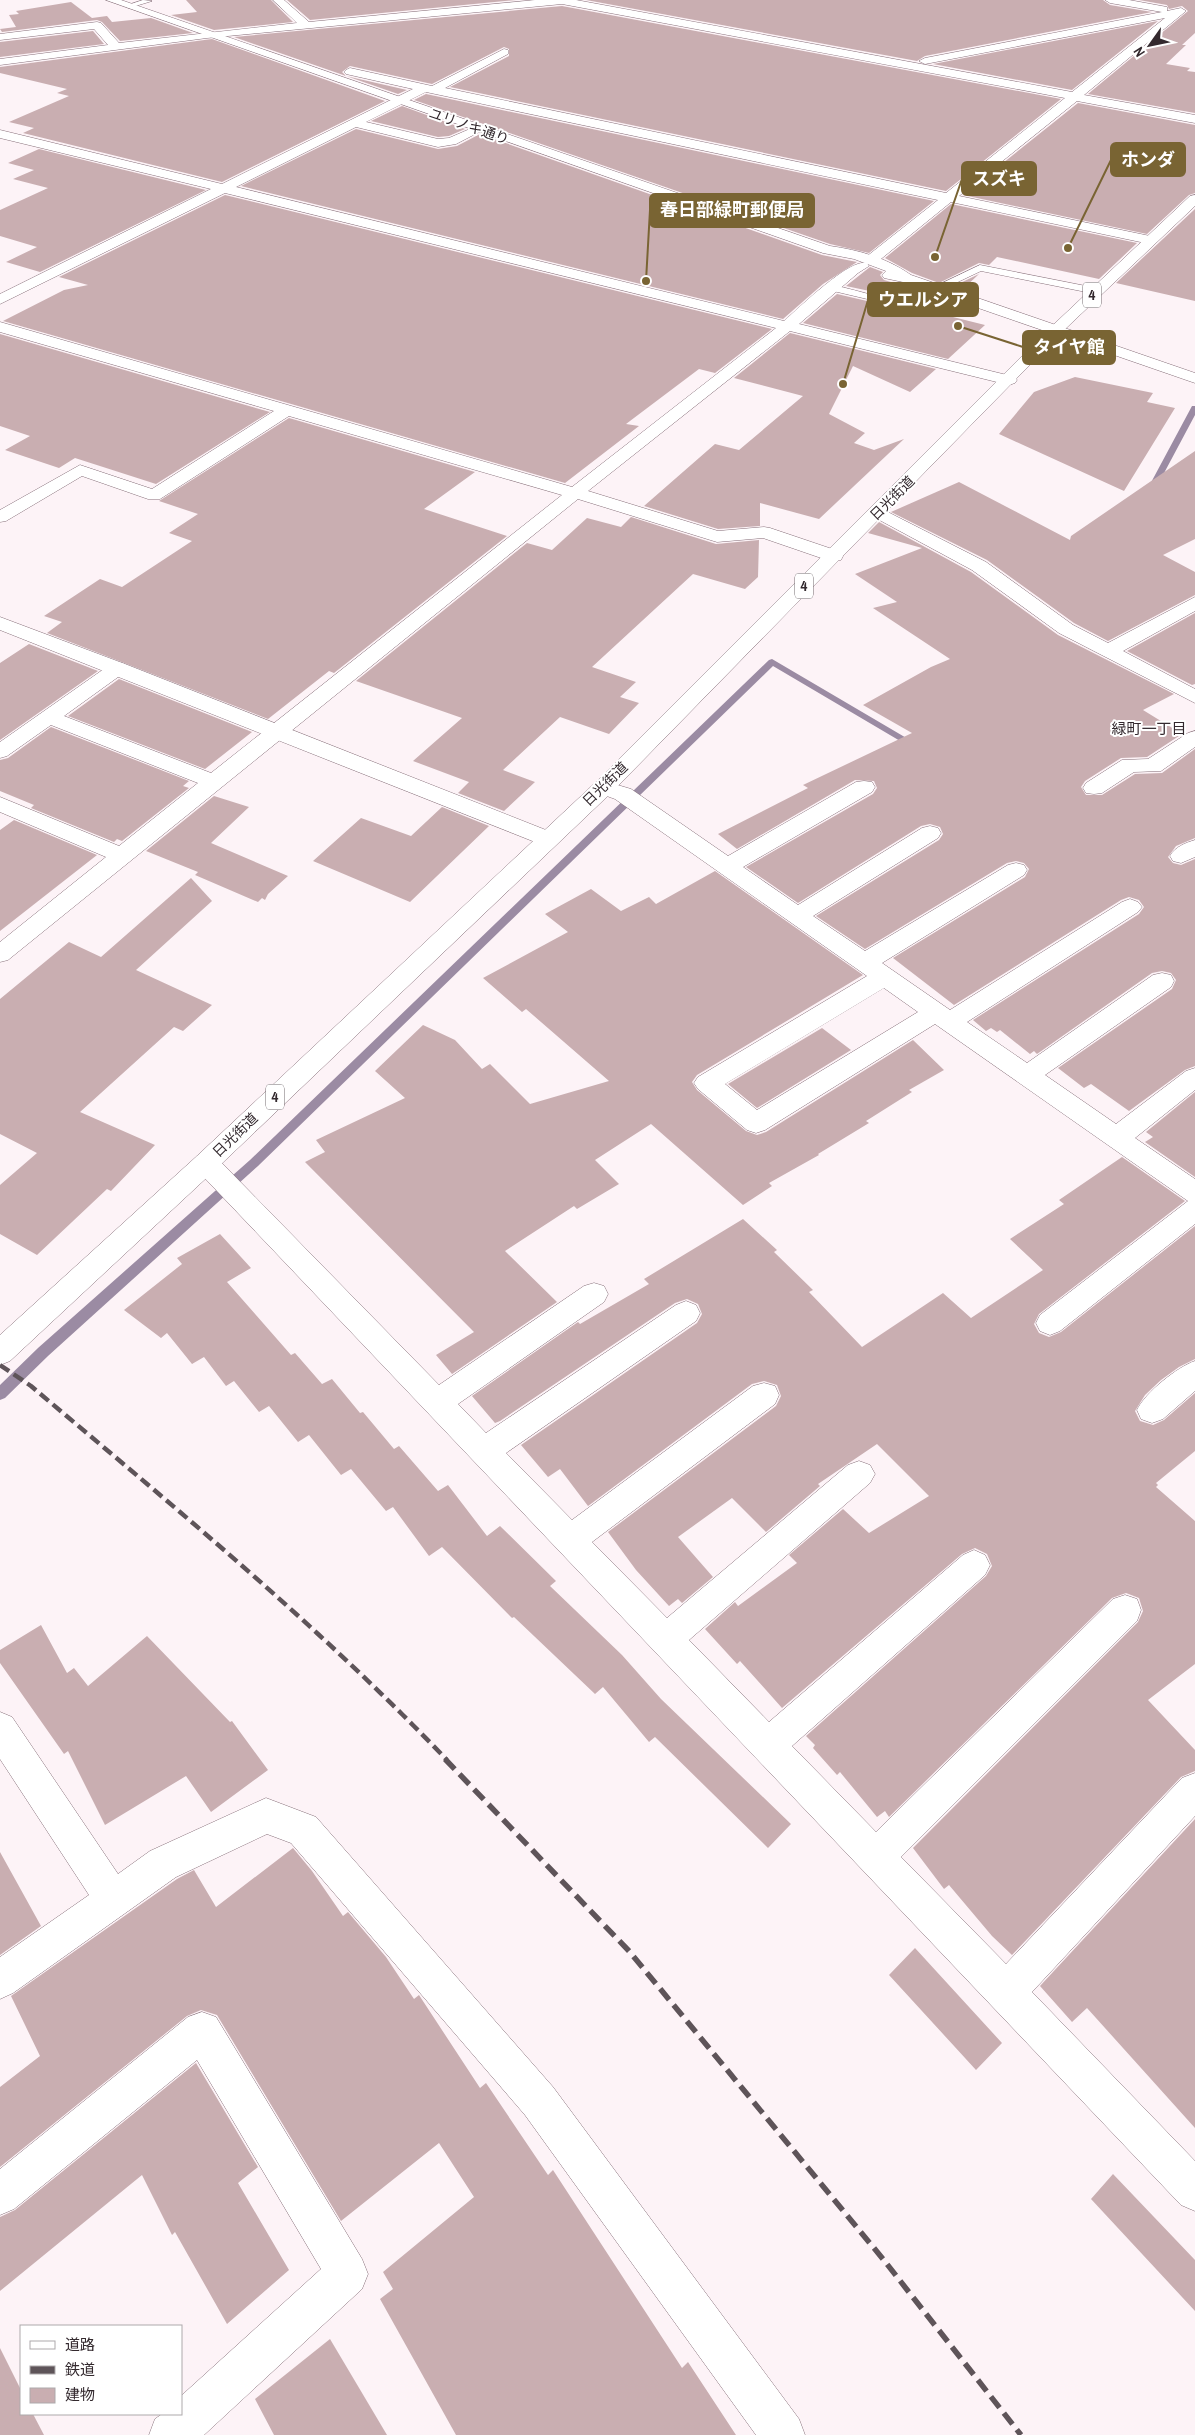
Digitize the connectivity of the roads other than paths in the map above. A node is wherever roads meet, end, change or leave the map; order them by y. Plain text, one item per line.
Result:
1 (111, 0) edge
2 (278, 0) edge
3 (566, 0) edge
4 (1110, 0) edge
5 (1167, 0) edge
6 (148, 2) dead end
7 (129, 6) junction
8 (1181, 11) junction
9 (1194, 11) edge
10 (305, 24) junction
11 (207, 34) junction
12 (0, 37) edge
13 (116, 47) junction
14 (0, 51) edge
15 (504, 52) dead end
16 (4, 62) edge
17 (912, 64) junction
18 (350, 72) dead end
19 (431, 88) junction
20 (1074, 95) junction
21 (400, 102) junction
22 (1195, 119) edge
23 (356, 123) junction
24 (479, 129) junction
25 (0, 134) edge
26 (226, 188) junction
27 (950, 198) junction
28 (1195, 199) edge
29 (1150, 240) junction
30 (866, 263) junction
31 (833, 288) junction
32 (937, 288) junction
33 (1096, 291) junction
34 (952, 294) junction
35 (0, 300) edge
36 (790, 326) junction
37 (0, 327) edge
38 (1056, 330) junction
39 (1195, 378) edge
40 (1009, 380) junction
41 (287, 410) junction
42 (575, 493) junction
43 (878, 512) junction
44 (0, 517) edge
45 (834, 556) junction
46 (1195, 603) edge
47 (0, 623) edge
48 (1108, 651) junction
49 (118, 668) junction
50 (1195, 697) edge
51 (49, 716) junction
52 (276, 730) junction
53 (1195, 736) edge
54 (0, 752) edge
55 (212, 782) junction
56 (604, 787) junction
57 (864, 787) dead end
58 (1094, 788) dead end
59 (0, 804) edge
60 (930, 833) dead end
61 (548, 839) junction
62 (121, 856) junction
63 (726, 866) junction
64 (1016, 870) dead end
65 (1130, 907) dead end
66 (796, 916) junction
67 (10, 934) edge
68 (0, 954) edge
69 (874, 970) junction
70 (1162, 981) dead end
71 (942, 1018) junction
72 (1026, 1076) junction
73 (1195, 1077) edge
74 (1116, 1138) junction
75 (206, 1164) junction
76 (1195, 1193) edge
77 (1195, 1209) edge
78 (594, 1294) dead end
79 (686, 1314) dead end
80 (1050, 1323) dead end
81 (0, 1353) edge
82 (1195, 1373) edge
83 (764, 1395) dead end
84 (437, 1402) junction
85 (1152, 1410) dead end
86 (484, 1451) junction
87 (859, 1474) dead end
88 (570, 1540) junction
89 (974, 1565) dead end
90 (1125, 1610) dead end
91 (666, 1640) junction
92 (0, 1729) edge
93 (768, 1745) junction
94 (1195, 1790) edge
95 (876, 1857) junction
96 (113, 1899) junction
97 (0, 1980) edge
98 (1006, 1992) junction
99 (1195, 2191) edge
100 (0, 2195) edge
101 (171, 2435) edge
102 (783, 2435) edge

1 - 7 main road, ユリノキ通り
2 - 10 main road
3 - 10 main road
3 - 17 main road
4 - 8 main road
5 - 8 main road
6 - 7 lane
7 - 11 main road, ユリノキ通り
8 - 9 main road
8 - 17 main road
8 - 20 main road
10 - 11 main road
11 - 13 main road
11 - 21 main road, ユリノキ通り
12 - 13 main road
13 - 16 main road
14 - 16 main road
15 - 19 main road
17 - 20 main road
18 - 19 main road
19 - 21 main road
19 - 27 main road
20 - 22 main road
20 - 27 main road
21 - 23 main road
21 - 24 main road, ユリノキ通り
23 - 24 main road
23 - 26 main road
24 - 30 main road, ユリノキ通り
25 - 26 main road
26 - 35 main road
26 - 36 main road
27 - 29 main road
27 - 30 main road
28 - 29 main road, 日光街道 / 4
29 - 33 main road, 日光街道 / 4
30 - 31 main road
30 - 32 main road, ユリノキ通り
31 - 34 lane
31 - 36 main road
32 - 33 lane
32 - 34 main road, ユリノキ通り
33 - 38 main road, 日光街道 / 4
34 - 38 main road, ユリノキ通り
36 - 40 main road
36 - 42 main road
37 - 41 main road
38 - 39 main road, ユリノキ通り
38 - 40 main road, 日光街道 / 4
40 - 43 main road, 日光街道 / 4
41 - 42 main road
41 - 44 main road
42 - 45 main road
42 - 52 main road
43 - 45 main road, 日光街道 / 4
43 - 48 main road
45 - 56 main road, 日光街道 / 4
46 - 48 main road
47 - 49 main road
48 - 50 main road
49 - 51 main road
49 - 52 main road
51 - 54 main road
51 - 55 main road
52 - 55 main road
52 - 61 main road
53 - 58 main road
55 - 62 main road
56 - 61 main road, 日光街道 / 4
56 - 63 main road
57 - 63 main road
59 - 62 main road
60 - 66 main road
61 - 75 main road, 日光街道 / 4
62 - 67 main road
63 - 66 main road
64 - 69 main road
65 - 71 main road
66 - 69 main road
67 - 68 main road
69 - 71 main road
69 - 71 main road
70 - 72 main road
71 - 72 main road
72 - 74 main road
73 - 74 main road
74 - 76 main road
75 - 81 main road, 日光街道 / 4
75 - 84 main road
77 - 80 main road
78 - 84 main road
79 - 86 main road
82 - 85 main road
83 - 88 main road
84 - 86 main road
86 - 88 main road
87 - 91 main road
88 - 91 main road
89 - 93 main road
90 - 95 main road
91 - 93 main road
92 - 96 main road
93 - 95 main road
94 - 98 main road
95 - 98 main road
96 - 97 main road
96 - 102 main road
98 - 99 main road
100 - 101 main road

